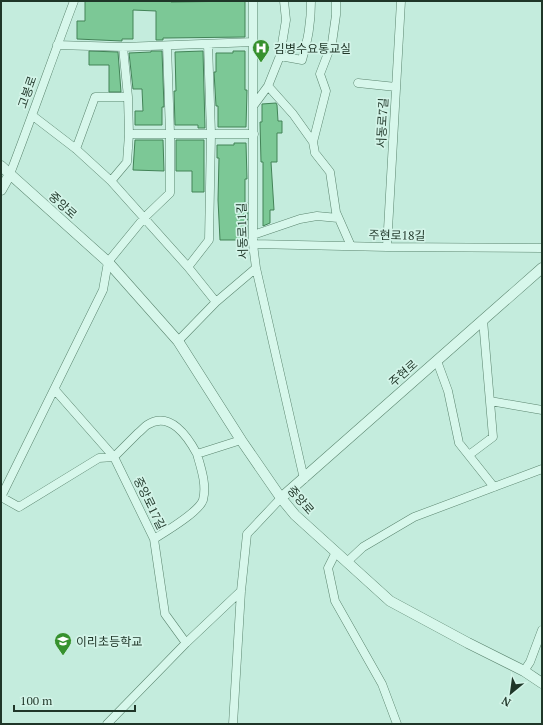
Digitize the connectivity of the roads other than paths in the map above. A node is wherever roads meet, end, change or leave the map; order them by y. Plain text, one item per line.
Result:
1 (74, 1) edge
2 (254, 1) edge
3 (284, 1) edge
4 (311, 1) edge
5 (336, 1) edge
6 (401, 1) edge
7 (254, 42) junction
8 (208, 44) junction
9 (57, 45) junction
10 (167, 46) junction
11 (123, 47) junction
12 (280, 56) junction
13 (358, 83) dead end
14 (268, 86) junction
15 (396, 87) junction
16 (128, 97) junction
17 (254, 105) junction
18 (33, 116) junction
19 (170, 133) junction
20 (129, 134) junction
21 (211, 134) junction
22 (254, 134) junction
23 (313, 142) junction
24 (76, 149) junction
25 (1, 166) edge
26 (10, 174) junction
27 (111, 181) junction
28 (1, 190) edge
29 (144, 218) junction
30 (338, 218) junction
31 (253, 239) junction
32 (351, 246) junction
33 (387, 247) junction
34 (542, 248) edge
35 (108, 262) junction
36 (188, 267) junction
37 (256, 268) junction
38 (542, 268) edge
39 (216, 302) junction
40 (484, 320) junction
41 (178, 341) junction
42 (436, 361) junction
43 (55, 390) junction
44 (490, 401) junction
45 (542, 410) edge
46 (242, 440) junction
47 (197, 454) junction
48 (469, 455) junction
49 (114, 457) junction
50 (542, 469) edge
51 (304, 479) junction
52 (494, 487) junction
53 (1, 497) edge
54 (281, 498) junction
55 (154, 539) junction
56 (336, 552) junction
57 (347, 562) junction
58 (241, 591) junction
59 (542, 630) edge
60 (186, 643) junction
61 (524, 672) junction
62 (542, 683) edge
63 (107, 724) edge
64 (233, 724) edge
65 (397, 724) edge

1 - 9 street, 고봉로
2 - 7 street, 서동로11길
3 - 12 street
4 - 12 street
5 - 23 street
6 - 15 street, 서동로7길
7 - 8 street
7 - 17 street, 서동로11길
8 - 10 street
8 - 21 street
9 - 11 street
9 - 18 street, 고봉로
10 - 11 street
10 - 19 street
11 - 16 street
12 - 14 street
13 - 15 street
14 - 17 street
14 - 23 street
15 - 33 street, 서동로7길
16 - 20 street
16 - 24 street
17 - 22 street, 서동로11길
18 - 24 street
18 - 26 street, 고봉로
19 - 20 street
19 - 21 street
19 - 29 street
20 - 27 street
21 - 22 street
21 - 36 street
22 - 31 street, 서동로11길
23 - 30 street
24 - 27 street
25 - 26 street, 중앙로
26 - 28 street, 고봉로
26 - 35 street, 중앙로
27 - 29 street
29 - 35 street
29 - 36 street
30 - 31 street
30 - 32 street
31 - 32 street, 주현로18길
31 - 37 street, 서동로11길
32 - 33 street, 주현로18길
33 - 34 street, 주현로18길
35 - 41 street, 중앙로
35 - 43 street
36 - 39 street
37 - 39 street, 서동로11길
37 - 51 street
38 - 40 street, 주현로
39 - 41 street, 서동로11길
40 - 42 street, 주현로
40 - 44 street
41 - 46 street, 중앙로
42 - 48 street
42 - 51 street, 주현로
43 - 49 street, 중앙로17길
43 - 53 street
44 - 45 street
44 - 48 street
46 - 47 street
46 - 54 street, 중앙로
47 - 49 street
47 - 55 street
48 - 52 street
49 - 53 street
49 - 55 street, 중앙로17길
50 - 52 street
51 - 54 street, 주현로
52 - 57 street
54 - 56 street, 중앙로
54 - 58 street
55 - 60 street, 중앙로17길
56 - 57 street, 중앙로
56 - 65 street
57 - 61 street, 중앙로
58 - 60 street
58 - 64 street
59 - 61 street
60 - 63 street
61 - 62 street, 중앙로

